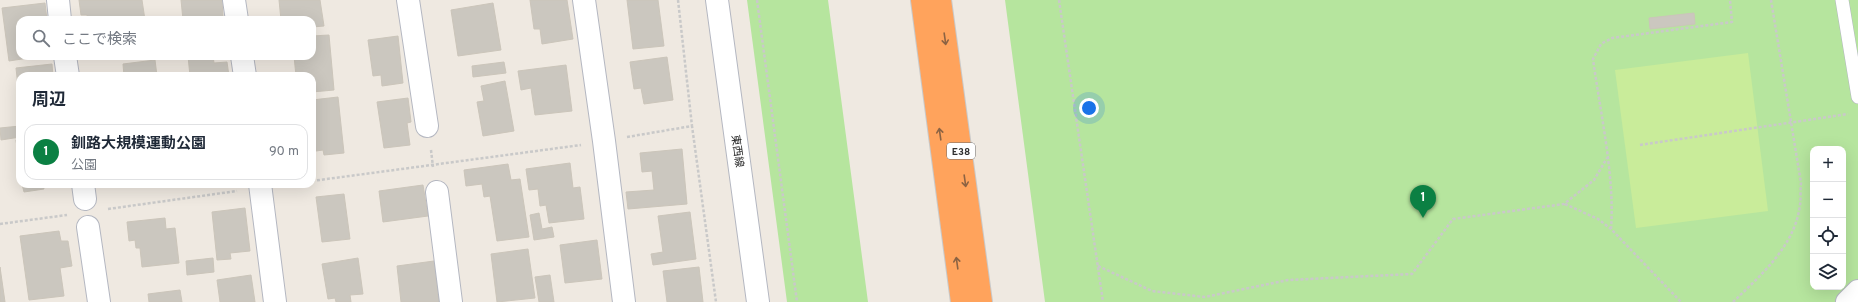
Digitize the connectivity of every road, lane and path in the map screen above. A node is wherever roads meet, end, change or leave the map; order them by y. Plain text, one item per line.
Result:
1 (58, 0) edge
2 (234, 0) edge
3 (408, 0) edge
4 (584, 0) edge
5 (678, 0) edge
6 (718, 0) edge
7 (757, 0) edge
8 (922, 0) edge
9 (940, 0) edge
10 (1059, 0) edge
11 (1730, 0) edge
12 (1771, 0) edge
13 (1842, 0) edge
14 (60, 16) edge
15 (236, 16) edge
16 (66, 60) edge
17 (243, 60) edge
18 (67, 72) edge
19 (244, 72) edge
20 (1858, 97) edge
21 (1850, 114) dead end
22 (1790, 122) junction
23 (427, 126) joint
24 (692, 126) junction
25 (604, 141) junction
26 (1640, 145) dead end
27 (1607, 158) junction
28 (433, 166) junction
29 (316, 181) edge
30 (232, 188) edge
31 (260, 188) edge
32 (437, 192) joint
33 (90, 198) edge
34 (1564, 204) junction
35 (71, 214) dead end
36 (0, 224) edge
37 (88, 228) dead end
38 (1610, 229) junction
39 (1098, 266) junction
40 (1858, 291) edge
41 (99, 302) edge
42 (275, 302) edge
43 (451, 302) edge
44 (624, 302) edge
45 (716, 302) edge
46 (758, 302) edge
47 (797, 302) edge
48 (962, 302) edge
49 (981, 302) edge
50 (1103, 302) edge
51 (1681, 302) edge
52 (1733, 302) edge
53 (1847, 302) edge

1 - 14 street
2 - 15 street
3 - 23 street
4 - 25 street
5 - 24 path
6 - 46 street, 東西線
7 - 47 path
48 -> 8 highway, E38
9 -> 49 highway, E38
10 - 39 path
11 - 27 path
12 - 22 path
13 - 20 lane
16 - 18 street
17 - 19 street
21 - 22 path
22 - 26 path
22 - 52 path
23 - 28 path
24 - 25 path
24 - 45 path
25 - 28 path
25 - 44 street
27 - 34 path
27 - 38 path
28 - 29 path
28 - 32 path
30 - 33 path
31 - 42 street
32 - 43 street
34 - 38 path
34 - 39 path
35 - 36 path
37 - 41 street
38 - 51 path
39 - 50 path
40 - 53 street

